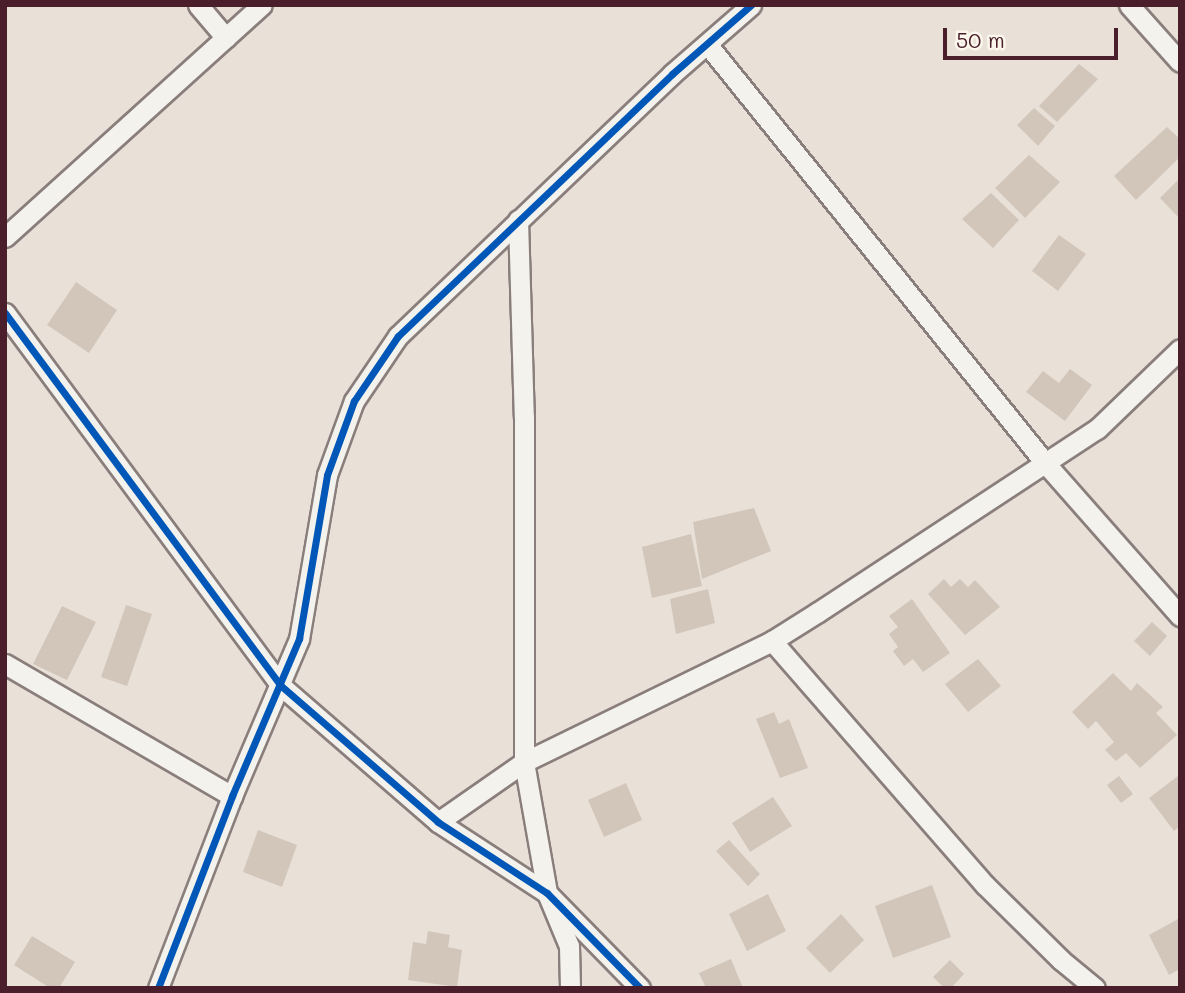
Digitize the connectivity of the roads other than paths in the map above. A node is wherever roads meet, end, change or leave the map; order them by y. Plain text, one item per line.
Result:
1 (198, 5) edge
2 (262, 5) edge
3 (751, 5) edge
4 (1129, 5) edge
5 (226, 38) junction
6 (707, 44) junction
7 (1180, 62) edge
8 (518, 220) junction
9 (5, 237) edge
10 (5, 313) edge
11 (1180, 349) edge
12 (1046, 464) junction
13 (1180, 616) edge
14 (772, 641) junction
15 (5, 664) edge
16 (280, 685) junction
17 (524, 762) junction
18 (232, 796) junction
19 (438, 822) junction
20 (547, 893) junction
21 (158, 988) edge
22 (570, 988) edge
23 (640, 988) edge
24 (1095, 988) edge

1 - 5 street
2 - 5 street
3 - 6 street
4 - 7 street
5 - 9 street
6 - 8 street
6 - 12 street
8 - 16 street
8 - 17 street
10 - 16 street
11 - 12 street
12 - 13 street
12 - 14 street
14 - 17 street
14 - 24 street
15 - 18 street
16 - 18 street
16 - 19 street
17 - 19 street
17 - 20 street
18 - 21 street
19 - 20 street
20 - 22 street
20 - 23 street

